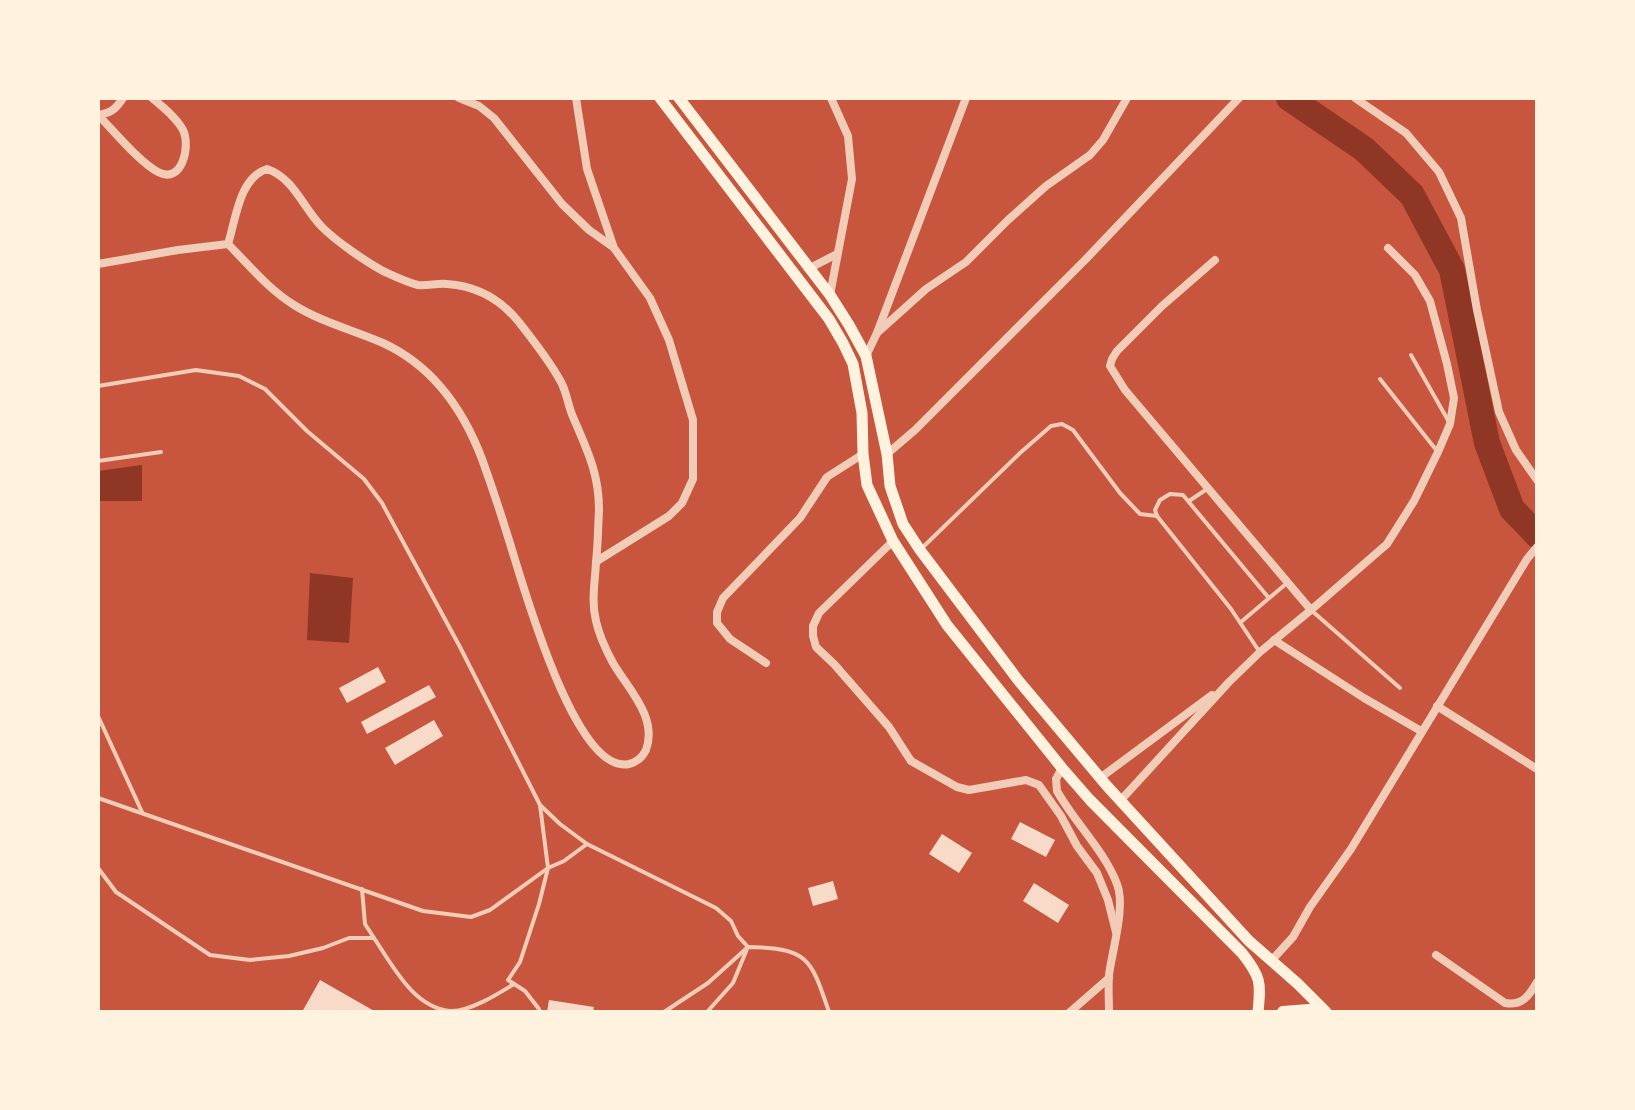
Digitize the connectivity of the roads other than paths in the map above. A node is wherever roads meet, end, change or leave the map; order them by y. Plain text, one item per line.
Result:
1 (123, 98) edge
2 (152, 98) edge
3 (459, 98) edge
4 (576, 98) edge
5 (660, 98) edge
6 (679, 98) edge
7 (831, 98) edge
8 (966, 98) edge
9 (1127, 98) edge
10 (1239, 98) edge
11 (1355, 98) edge
12 (98, 115) edge
13 (228, 244) junction
14 (614, 248) junction
15 (1388, 248) dead end
16 (837, 254) junction
17 (1215, 260) dead end
18 (98, 264) edge
19 (808, 269) junction
20 (830, 295) junction
21 (877, 333) junction
22 (1411, 355) dead end
23 (866, 356) junction
24 (1380, 379) dead end
25 (98, 386) edge
26 (1450, 424) junction
27 (161, 452) dead end
28 (1438, 452) junction
29 (863, 454) junction
30 (887, 454) junction
31 (98, 461) edge
32 (1537, 480) edge
33 (1207, 489) junction
34 (1189, 501) junction
35 (1157, 516) junction
36 (893, 541) junction
37 (1537, 547) edge
38 (920, 550) junction
39 (1527, 559) junction
40 (597, 561) junction
41 (1537, 566) edge
42 (1287, 583) junction
43 (1268, 597) junction
44 (1311, 610) junction
45 (1241, 622) junction
46 (1274, 640) junction
47 (1260, 652) junction
48 (766, 663) dead end
49 (1229, 682) junction
50 (1400, 688) dead end
51 (1437, 706) junction
52 (98, 716) edge
53 (1421, 731) junction
54 (1062, 768) junction
55 (1537, 769) edge
56 (1100, 778) junction
57 (98, 798) edge
58 (1120, 801) junction
59 (540, 805) junction
60 (143, 814) junction
61 (587, 844) junction
62 (98, 868) edge
63 (548, 868) junction
64 (362, 889) junction
65 (1116, 932) junction
66 (374, 938) junction
67 (748, 947) junction
68 (1436, 955) dead end
69 (1271, 961) junction
70 (1109, 978) junction
71 (1537, 982) edge
72 (514, 984) junction
73 (540, 1012) edge
74 (664, 1012) edge
75 (707, 1012) edge
76 (829, 1012) edge
77 (1070, 1012) edge
78 (1109, 1012) edge
79 (1258, 1012) edge
80 (1283, 1012) edge
81 (1323, 1012) edge

1 - 12 street
2 - 12 street
3 - 14 street
4 - 14 street
5 - 29 main road
6 - 19 main road
7 - 16 street
8 - 21 street
9 - 21 street
10 - 30 street
11 - 32 street
13 - 18 street
13 - 40 street
13 - 40 street
14 - 40 street
15 - 26 street
16 - 19 street
16 - 20 street
17 - 33 street
19 - 20 main road
20 - 23 main road
21 - 23 street
22 - 26 lane
23 - 30 main road
24 - 28 lane
25 - 59 lane
26 - 28 street
27 - 31 lane
28 - 44 street
29 - 36 main road
29 - 48 street
30 - 38 main road
33 - 34 lane
33 - 42 street
34 - 35 lane
34 - 43 lane
35 - 38 lane
35 - 45 lane
36 - 54 main road
36 - 65 street
37 - 39 street
38 - 56 main road
39 - 41 street
39 - 51 street
42 - 43 lane
42 - 44 street
43 - 45 lane
44 - 46 street
44 - 50 lane
45 - 47 lane
46 - 47 street
46 - 53 street
47 - 49 street
49 - 56 street
49 - 58 street
51 - 53 street
51 - 55 street
52 - 60 lane
53 - 69 street
54 - 65 street
54 - 79 main road
56 - 58 main road
57 - 60 lane
58 - 69 main road
59 - 61 lane
59 - 63 lane
60 - 64 lane
61 - 63 lane
61 - 67 lane
62 - 66 lane
63 - 64 lane
63 - 72 lane
64 - 66 lane
65 - 70 street
66 - 72 lane
67 - 74 lane
67 - 75 lane
67 - 76 lane
68 - 71 street
69 - 81 main road
70 - 77 street
70 - 78 street
72 - 73 lane
80 - 81 main road

